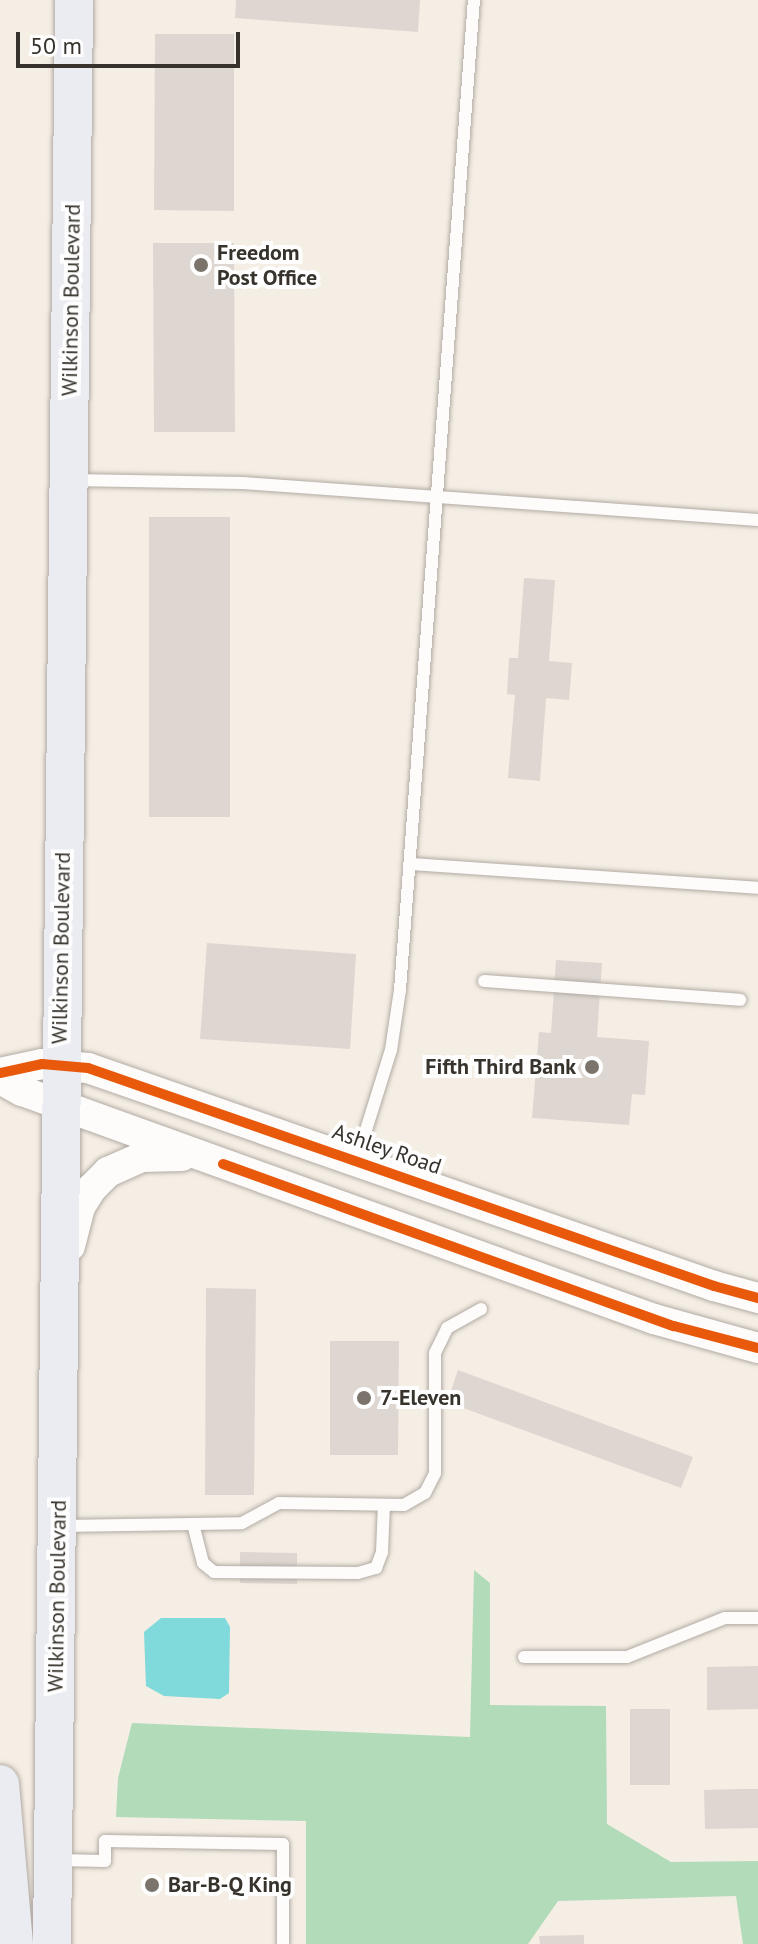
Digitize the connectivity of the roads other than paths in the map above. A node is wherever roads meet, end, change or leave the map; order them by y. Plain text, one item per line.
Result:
1 (74, 0) edge
2 (467, 0) edge
3 (474, 0) edge
4 (472, 35) junction
5 (69, 480) junction
6 (437, 496) junction
7 (758, 520) edge
8 (410, 864) junction
9 (758, 888) edge
10 (484, 981) dead end
11 (740, 1000) dead end
12 (59, 1064) junction
13 (0, 1073) edge
14 (0, 1079) edge
15 (59, 1104) junction
16 (357, 1159) junction
17 (223, 1164) junction
18 (59, 1271) junction
19 (758, 1298) edge
20 (481, 1309) dead end
21 (758, 1348) edge
22 (384, 1505) junction
23 (193, 1524) junction
24 (58, 1526) junction
25 (758, 1618) edge
26 (524, 1657) dead end
27 (0, 1784) edge
28 (54, 1860) junction
29 (14, 1944) edge
30 (52, 1944) edge
31 (283, 1944) edge

1 - 5 main road, Wilkinson Boulevard
2 - 4 lane
3 - 4 lane
4 - 6 lane
5 - 6 lane
5 - 12 main road, Wilkinson Boulevard
6 - 7 lane
6 - 8 lane
8 - 9 lane
8 - 16 lane
10 - 11 lane
12 - 13 street, Ashley Road
12 - 15 main road, Wilkinson Boulevard
12 - 16 street, Ashley Road
14 - 15 street
15 - 17 street
15 - 18 main road, Wilkinson Boulevard
16 - 19 street, Ashley Road
17 - 18 street
17 - 21 street
18 - 24 main road, Wilkinson Boulevard
20 - 22 lane
22 - 23 lane
22 - 23 lane
23 - 24 lane
24 - 28 main road, Wilkinson Boulevard
25 - 26 lane
27 - 29 main road
28 - 30 main road, Wilkinson Boulevard
28 - 31 lane

